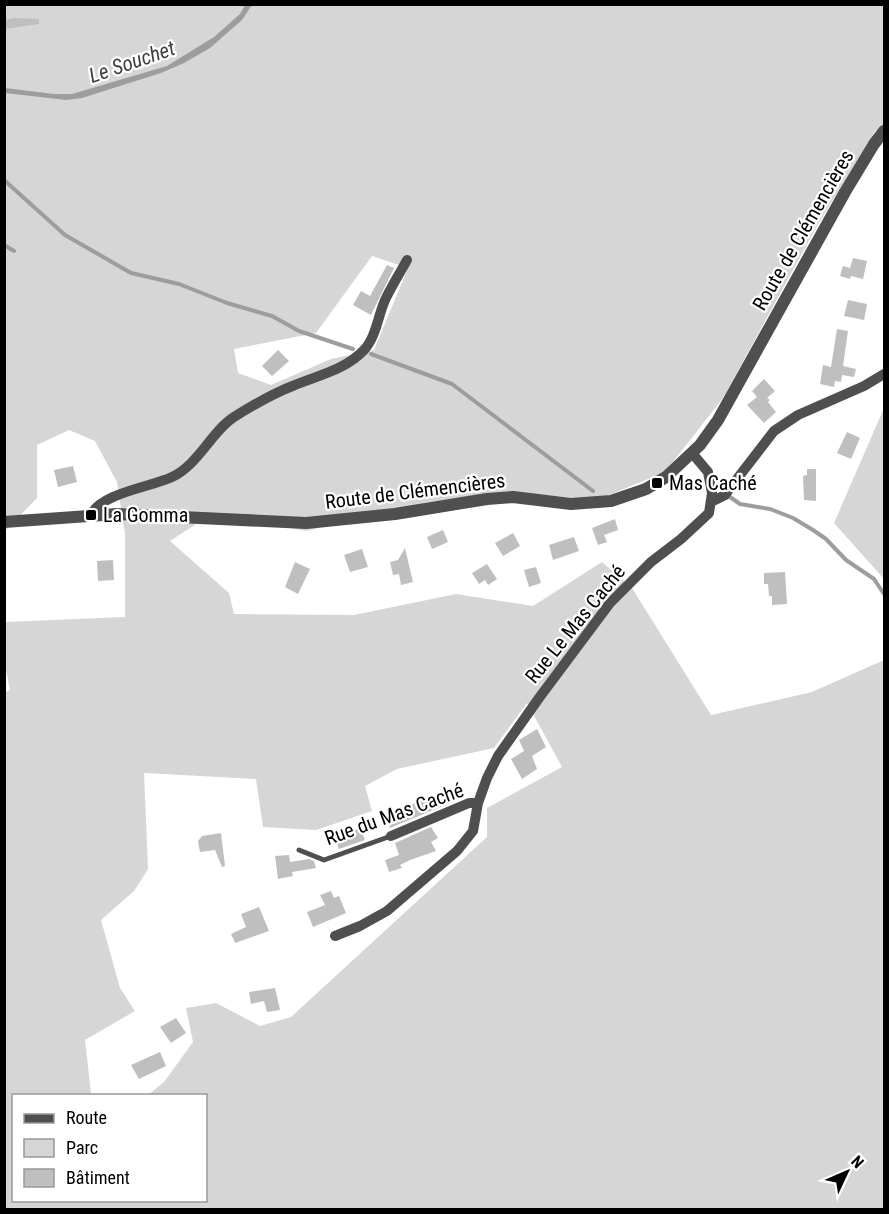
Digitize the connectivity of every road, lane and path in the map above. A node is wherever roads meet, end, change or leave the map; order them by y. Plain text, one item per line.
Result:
1 (885, 131) edge
2 (407, 260) dead end
3 (885, 374) edge
4 (692, 453) junction
5 (711, 502) junction
6 (91, 515) junction
7 (4, 522) edge
8 (478, 803) junction
9 (391, 836) joint
10 (299, 850) dead end
11 (335, 936) dead end

1 - 4 street, Route de Clémencières
2 - 6 street
3 - 5 street, Rue Le Mas Caché
4 - 5 street
4 - 6 street, Route de Clémencières
5 - 8 street, Rue Le Mas Caché
6 - 7 street, Route de Clémencières
8 - 9 street, Rue du Mas Caché
8 - 11 street, Rue du Mas Caché
9 - 10 lane, Rue du Mas Caché

